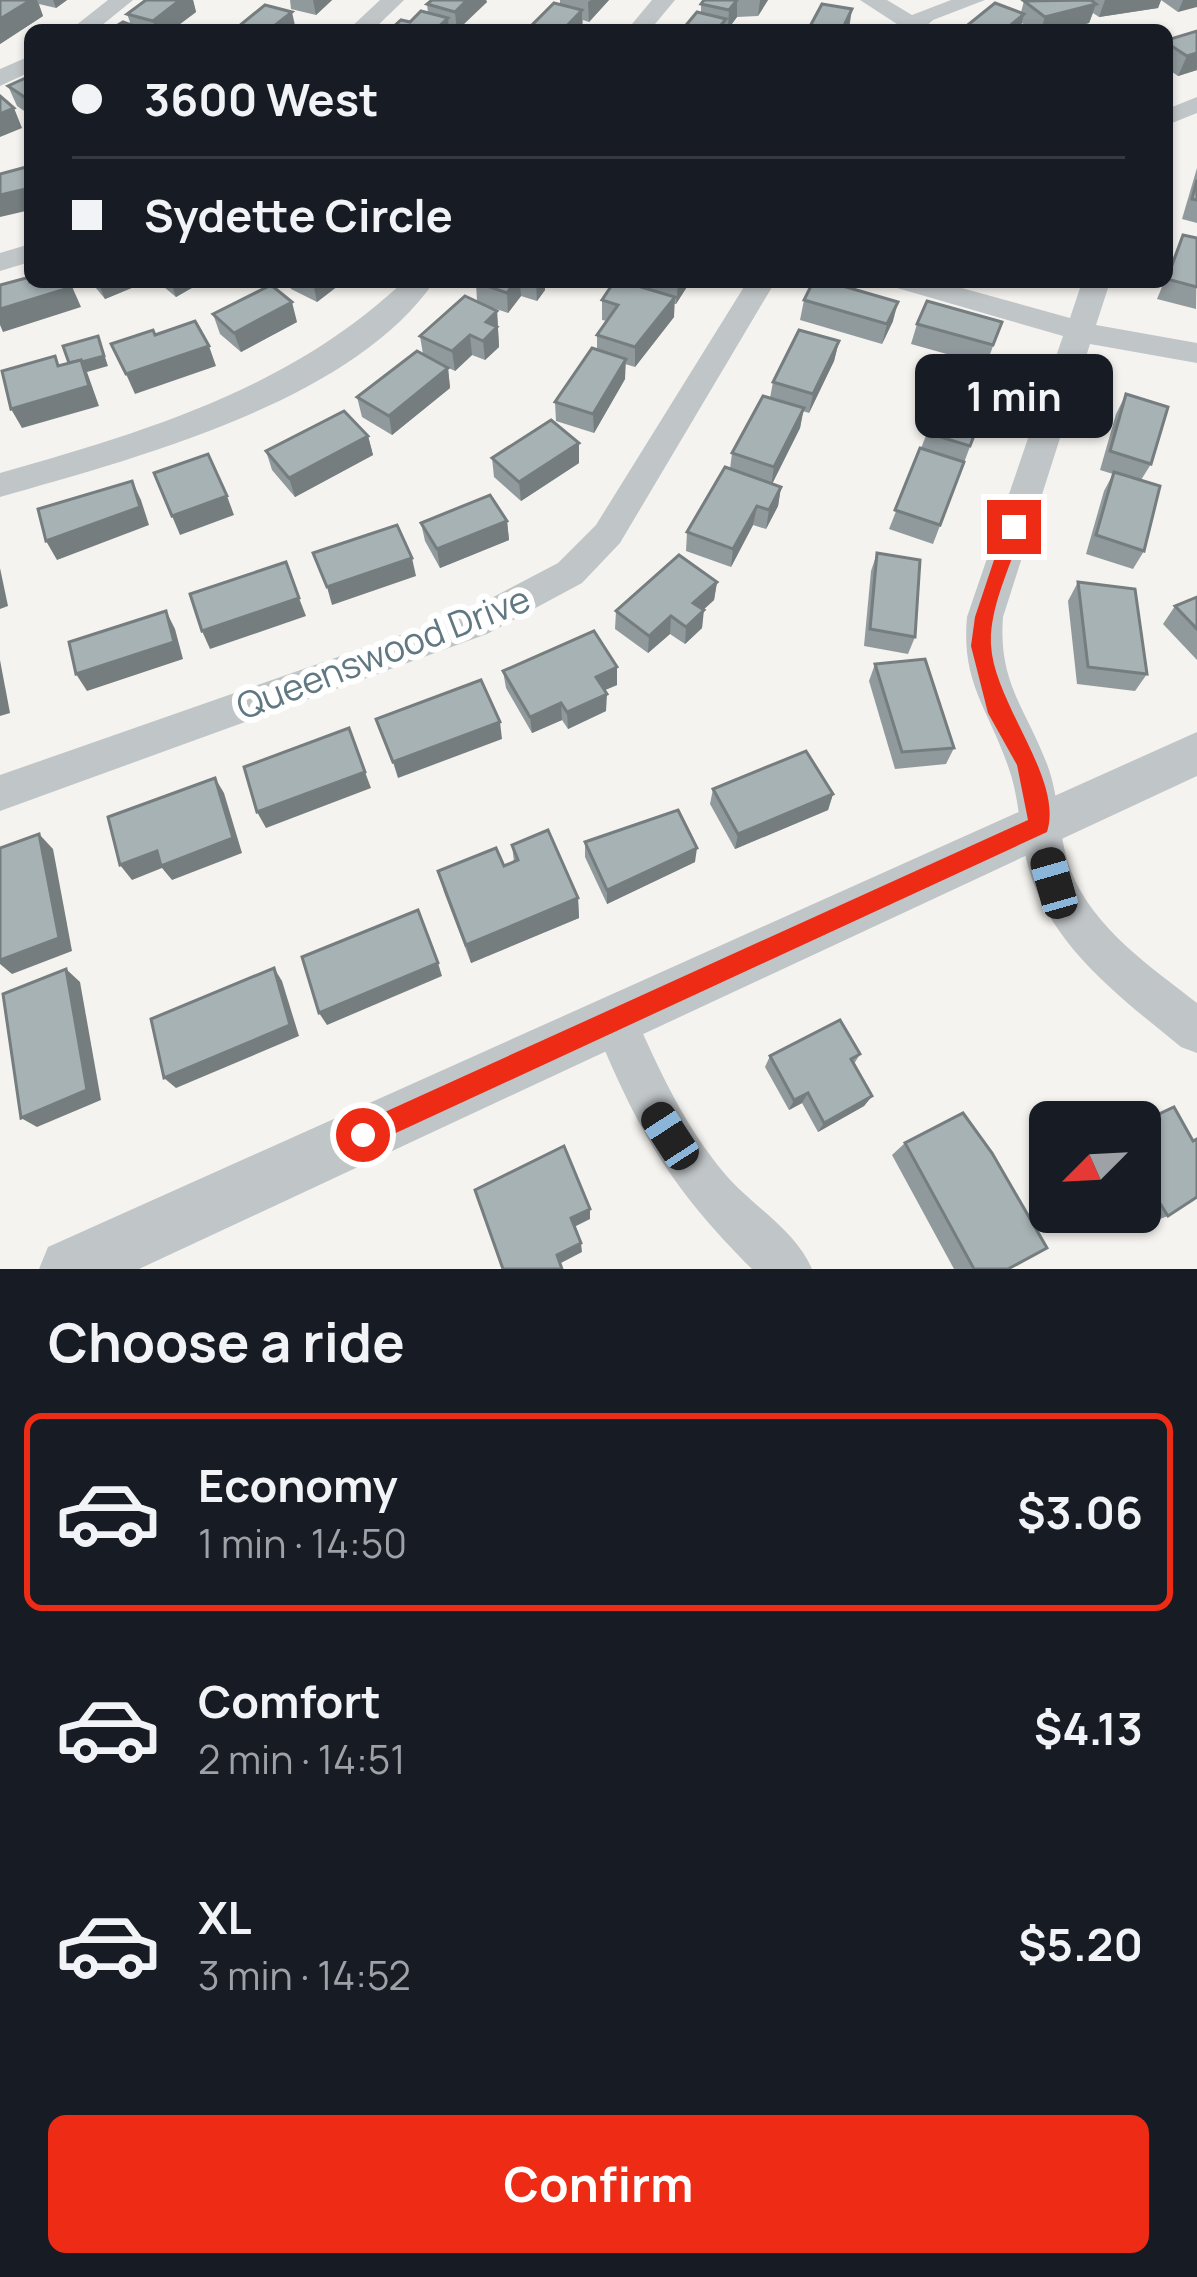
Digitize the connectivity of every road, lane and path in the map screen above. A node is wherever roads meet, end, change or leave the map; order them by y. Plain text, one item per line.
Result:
1 (122, 0) edge
2 (393, 0) edge
3 (664, 0) edge
4 (871, 0) edge
5 (974, 0) edge
6 (89, 24) edge
7 (366, 24) edge
8 (643, 24) edge
9 (906, 24) edge
10 (917, 24) edge
11 (413, 288) edge
12 (757, 288) edge
13 (929, 288) edge
14 (1094, 288) edge
15 (1079, 331) junction
16 (1197, 353) edge
17 (0, 485) edge
18 (1197, 753) edge
19 (0, 793) edge
20 (1040, 825) junction
21 (614, 1019) junction
22 (1197, 1030) edge
23 (70, 1269) edge
24 (787, 1269) edge

1 - 6 street
2 - 7 street
3 - 8 street
4 - 9 street
5 - 10 street
11 - 17 street
12 - 19 street, Queenswood Drive
13 - 15 street
14 - 15 street
15 - 16 street
15 - 20 street
18 - 20 street
20 - 21 street
20 - 22 street
21 - 23 street
21 - 24 street

